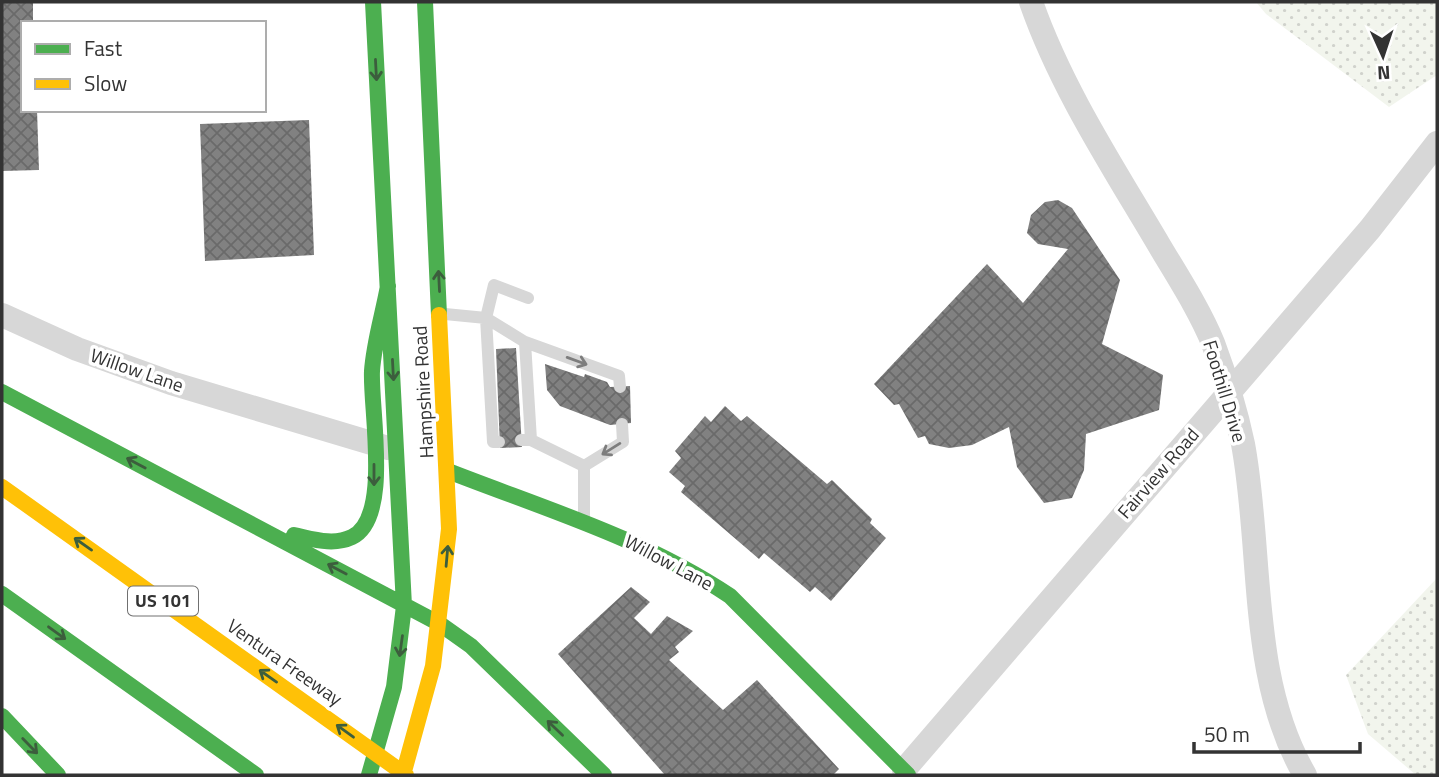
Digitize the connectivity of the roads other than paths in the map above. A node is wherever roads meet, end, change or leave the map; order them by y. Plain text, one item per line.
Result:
1 (373, 2) edge
2 (409, 2) edge
3 (425, 2) edge
4 (1031, 2) edge
5 (1437, 143) edge
6 (434, 165) junction
7 (385, 230) junction
8 (400, 252) dead end
9 (388, 286) junction
10 (528, 298) dead end
11 (441, 313) junction
12 (2, 315) edge
13 (486, 318) junction
14 (525, 342) junction
15 (620, 387) dead end
16 (1228, 391) junction
17 (2, 392) edge
18 (622, 424) dead end
19 (499, 442) dead end
20 (386, 448) junction
21 (429, 450) dead end
22 (584, 466) junction
23 (448, 471) junction
24 (2, 487) edge
25 (584, 521) junction
26 (263, 530) junction
27 (2, 594) edge
28 (404, 606) junction
29 (440, 624) junction
30 (2, 716) edge
31 (906, 773) edge
32 (58, 775) edge
33 (257, 775) edge
34 (369, 775) edge
35 (404, 775) edge
36 (604, 775) edge
37 (1305, 775) edge

1 -> 7 main road, Hampshire Road
2 - 6 main road
3 - 6 main road, Hampshire Road
4 - 16 street, Foothill Drive
5 - 16 street, Fairview Road
11 -> 6 main road, Hampshire Road
7 - 8 main road
7 - 9 main road, Hampshire Road
9 -> 20 main road, Hampshire Road
9 - 20 main road
10 - 13 lane
11 - 13 lane
11 - 23 main road, Hampshire Road
12 - 20 street, Willow Lane
13 - 14 lane
13 - 19 lane
14 -> 15 lane
14 - 22 lane
16 - 31 street, Fairview Road
16 - 37 street, Foothill Drive
26 -> 17 main road
18 -> 22 lane
20 -> 26 main road
20 - 28 main road, Hampshire Road
21 - 23 main road
22 - 25 lane
23 - 25 main road, Willow Lane
29 -> 23 main road, Hampshire Road
35 -> 24 main road, Ventura Freeway / US 101
25 - 31 main road, Willow Lane
28 -> 26 main road
27 -> 33 main road
28 - 29 main road
28 -> 34 main road, Hampshire Road
29 - 35 main road, Hampshire Road
36 -> 29 main road
30 -> 32 main road

